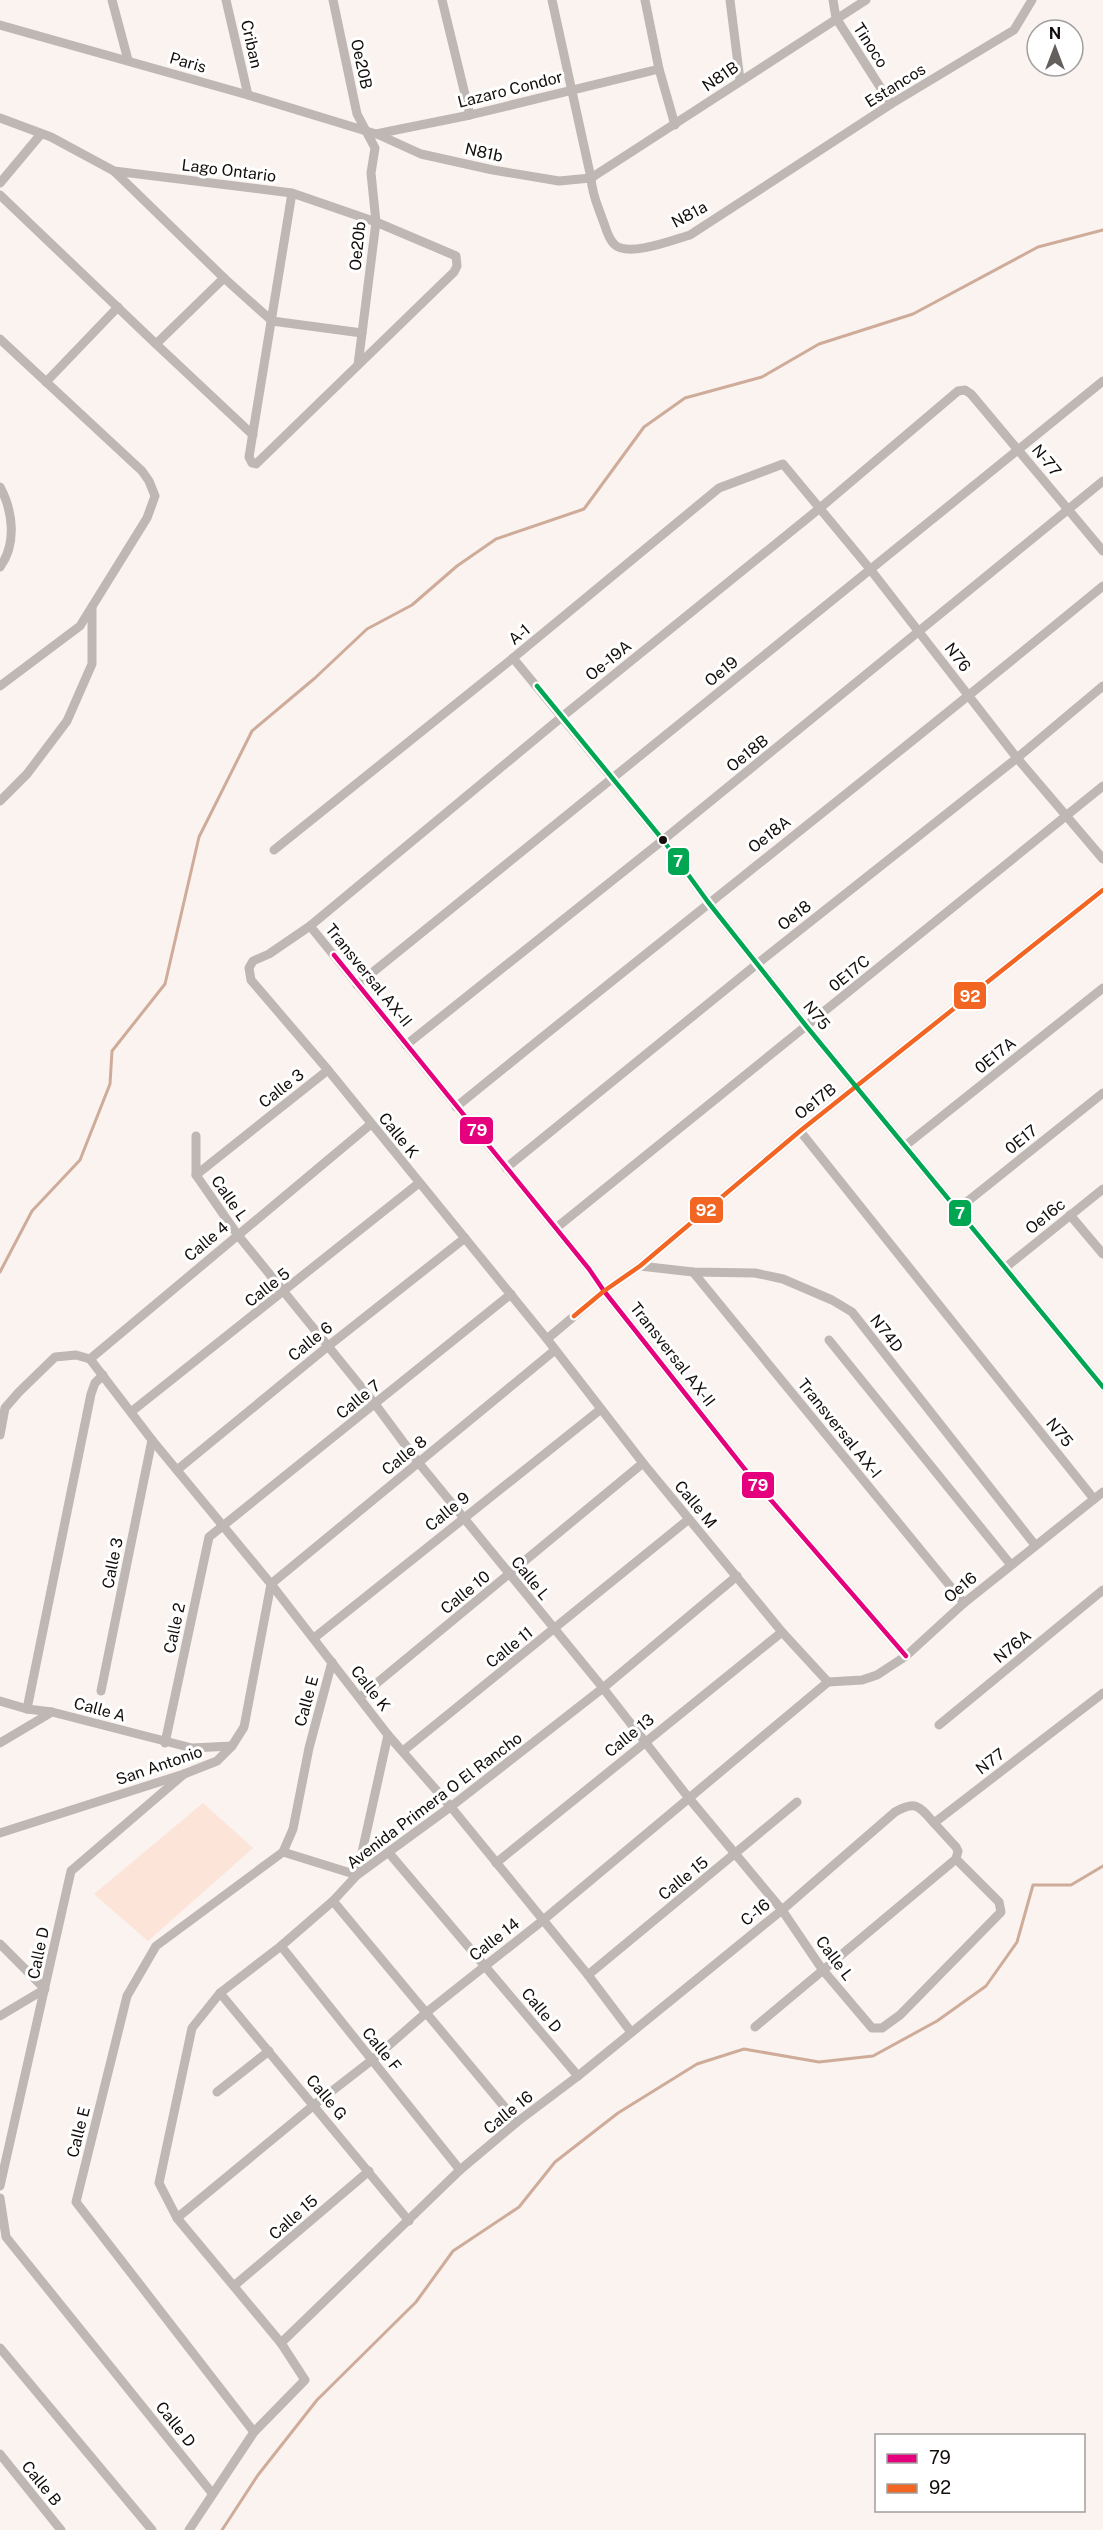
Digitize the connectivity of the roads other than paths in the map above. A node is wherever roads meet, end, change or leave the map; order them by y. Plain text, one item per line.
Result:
1 (112, 0) edge
2 (226, 0) edge
3 (333, 0) edge
4 (442, 0) edge
5 (552, 0) edge
6 (645, 0) edge
7 (730, 0) edge
8 (833, 0) edge
9 (866, 0) edge
10 (1032, 0) edge
11 (836, 18) junction
12 (0, 25) edge
13 (128, 60) junction
14 (659, 69) junction
15 (740, 80) junction
16 (570, 90) junction
17 (248, 95) junction
18 (891, 104) junction
19 (470, 115) junction
20 (0, 118) edge
21 (675, 125) junction
22 (371, 133) junction
23 (41, 134) junction
24 (114, 171) junction
25 (591, 178) junction
26 (0, 183) edge
27 (763, 187) joint
28 (292, 193) junction
29 (0, 195) edge
30 (376, 222) junction
31 (225, 278) junction
32 (117, 307) junction
33 (272, 321) junction
34 (362, 333) junction
35 (0, 339) edge
36 (156, 344) junction
37 (358, 365) junction
38 (1103, 381) edge
39 (46, 382) junction
40 (965, 390) joint
41 (253, 435) junction
42 (1019, 448) junction
43 (790, 471) joint
44 (1103, 481) edge
45 (0, 487) edge
46 (820, 508) junction
47 (1067, 509) junction
48 (1103, 551) edge
49 (0, 567) edge
50 (870, 569) junction
51 (1103, 586) edge
52 (92, 607) junction
53 (920, 632) junction
54 (513, 658) junction
55 (0, 686) edge
56 (1103, 686) edge
57 (969, 696) junction
58 (563, 716) junction
59 (1017, 758) junction
60 (611, 779) junction
61 (1103, 786) edge
62 (0, 801) edge
63 (1066, 816) junction
64 (663, 840) junction
65 (274, 850) dead end
66 (1103, 859) edge
67 (1103, 890) edge
68 (708, 902) junction
69 (310, 926) junction
70 (269, 954) joint
71 (757, 964) junction
72 (357, 985) junction
73 (1103, 988) edge
74 (807, 1027) junction
75 (406, 1046) junction
76 (328, 1070) junction
77 (857, 1087) junction
78 (1103, 1092) edge
79 (456, 1107) junction
80 (371, 1124) junction
81 (800, 1131) junction
82 (196, 1136) dead end
83 (906, 1145) junction
84 (506, 1168) junction
85 (196, 1175) junction
86 (419, 1183) junction
87 (1103, 1189) edge
88 (958, 1209) junction
89 (1070, 1215) junction
90 (556, 1228) junction
91 (237, 1234) junction
92 (465, 1238) junction
93 (1103, 1254) edge
94 (640, 1266) junction
95 (1006, 1267) junction
96 (693, 1272) junction
97 (285, 1292) junction
98 (604, 1292) junction
99 (511, 1294) junction
100 (547, 1339) junction
101 (830, 1340) dead end
102 (327, 1347) junction
103 (555, 1350) junction
104 (90, 1359) junction
105 (103, 1375) junction
106 (1103, 1387) edge
107 (375, 1404) junction
108 (601, 1408) junction
109 (131, 1412) junction
110 (0, 1435) edge
111 (152, 1440) junction
112 (418, 1462) junction
113 (643, 1463) junction
114 (177, 1470) junction
115 (1103, 1492) edge
116 (1094, 1499) junction
117 (463, 1517) junction
118 (689, 1519) junction
119 (223, 1526) junction
120 (1035, 1545) junction
121 (1011, 1565) junction
122 (509, 1575) junction
123 (736, 1576) junction
124 (271, 1584) junction
125 (1103, 1590) edge
126 (964, 1603) junction
127 (554, 1630) junction
128 (782, 1632) junction
129 (314, 1638) junction
130 (906, 1656) junction
131 (332, 1662) junction
132 (828, 1682) junction
133 (603, 1688) junction
134 (101, 1691) dead end
135 (1103, 1693) edge
136 (360, 1697) junction
137 (0, 1701) edge
138 (27, 1709) junction
139 (52, 1712) junction
140 (939, 1725) dead end
141 (388, 1735) junction
142 (644, 1742) junction
143 (0, 1743) edge
144 (165, 1743) junction
145 (232, 1746) junction
146 (192, 1748) junction
147 (403, 1751) junction
148 (197, 1768) junction
149 (184, 1774) junction
150 (688, 1797) junction
151 (797, 1802) dead end
152 (451, 1807) junction
153 (934, 1823) junction
154 (0, 1833) edge
155 (283, 1852) junction
156 (389, 1853) junction
157 (735, 1854) junction
158 (956, 1859) junction
159 (496, 1863) junction
160 (357, 1875) junction
161 (333, 1901) junction
162 (782, 1910) junction
163 (542, 1921) junction
164 (0, 1944) edge
165 (280, 1946) junction
166 (485, 1966) junction
167 (822, 1969) junction
168 (588, 1975) junction
169 (45, 1989) junction
170 (220, 1993) junction
171 (427, 2012) junction
172 (0, 2016) edge
173 (755, 2027) dead end
174 (631, 2032) junction
175 (269, 2051) junction
176 (372, 2060) junction
177 (578, 2076) junction
178 (217, 2092) dead end
179 (314, 2104) junction
180 (517, 2122) junction
181 (460, 2170) junction
182 (369, 2171) junction
183 (0, 2186) edge
184 (0, 2198) edge
185 (177, 2218) junction
186 (410, 2221) junction
187 (235, 2285) junction
188 (280, 2343) junction
189 (0, 2348) edge
190 (254, 2432) junction
191 (0, 2454) edge
192 (212, 2493) junction
193 (61, 2530) edge
194 (152, 2530) edge
195 (189, 2530) edge

1 - 13 street
2 - 17 street, Criban
3 - 22 street, Oe20B
4 - 19 street
5 - 16 street
6 - 14 street
7 - 15 street
8 - 11 street, Tinoco
9 - 11 street, N81B
10 - 18 street, Estancos
11 - 15 street, N81B
11 - 18 street, Tinoco
12 - 13 street, Paris
13 - 17 street, Paris
14 - 16 street, Lazaro Condor
14 - 21 street
15 - 21 street, N81B
16 - 19 street, Lazaro Condor
16 - 25 street
17 - 22 street, Paris
18 - 27 street, Estancos
19 - 22 street, Lazaro Condor
20 - 23 street, Lago Ontario
21 - 25 street, N81B
22 - 25 street, N81b
22 - 30 street, Oe20b
23 - 24 street, Lago Ontario
23 - 26 street
24 - 28 street, Lago Ontario
24 - 31 street
25 - 27 street, N81a
28 - 30 street, Lago Ontario
28 - 33 street
29 - 32 street
30 - 34 street, Oe20b
30 - 37 street, Lago Ontario
31 - 33 street
31 - 36 street
32 - 36 street
32 - 39 street
33 - 34 street
33 - 41 street
34 - 37 street, Oe20b
35 - 39 street
36 - 41 street
37 - 41 street
38 - 42 street, Oe19
39 - 52 street
40 - 42 street, N-77
40 - 46 street, Oe-19A
42 - 47 street, N-77
42 - 50 street, Oe19
43 - 46 street, N76
43 - 54 street, A-1
44 - 47 street, Oe18B
45 - 49 street
46 - 50 street, N76
46 - 58 street, Oe-19A
47 - 48 street, N-77
47 - 53 street, Oe18B
50 - 53 street, N76
50 - 60 street, Oe19
51 - 57 street, Oe18A
52 - 55 street
52 - 62 street
53 - 57 street, N76
53 - 64 street, Oe18B
54 - 58 street, N75
54 - 65 street, A-1
56 - 59 street, Oe18
57 - 59 street, N76
57 - 68 street, Oe18A
58 - 60 street, N75
58 - 69 street, Oe-19A
59 - 63 street, N76
59 - 71 street, Oe18
60 - 64 street, N75
60 - 72 street, Oe19
61 - 63 street, 0E17C
63 - 66 street, N76
63 - 74 street, 0E17C
64 - 68 street, N75
64 - 75 street, Oe18B
67 - 77 street, Oe17B
68 - 71 street, N75
68 - 79 street, Oe18A
69 - 70 street, Oe-19A
69 - 72 street, Transversal AX-II
70 - 76 street, Calle K
71 - 74 street, N75
71 - 84 street, Oe18
72 - 75 street, Transversal AX-II
73 - 83 street, 0E17A
74 - 77 street, N75
74 - 90 street, 0E17C
75 - 79 street, Transversal AX-II
76 - 80 street, Calle K
76 - 85 street, Calle 3
77 - 81 street, Oe17B
77 - 83 street, N75
78 - 88 street, 0E17
79 - 84 street, Transversal AX-II
80 - 86 street, Calle K
80 - 91 street, Calle 4
81 - 94 street, Oe17B
81 - 116 street, N75
82 - 85 street, Calle L
83 - 88 street, N75
84 - 90 street, Transversal AX-II
85 - 91 street, Calle L
86 - 92 street, Calle K
86 - 97 street, Calle 5
87 - 89 street, Oe16c
88 - 95 street, N75
89 - 93 street
89 - 95 street, Oe16c
90 - 98 street, Transversal AX-II
91 - 97 street, Calle L
91 - 104 street, Calle 4
92 - 99 street, Calle K
92 - 102 street, Calle 6
94 - 96 street, N74D
94 - 98 street, Oe17B
95 - 106 street, N75
96 - 120 street, N74D
96 - 126 street, Transversal AX-I
97 - 102 street, Calle L
97 - 109 street, Calle 5
98 - 100 street, Oe17B
98 - 130 street, Transversal AX-II
99 - 100 street, Calle K
99 - 107 street, Calle 7
100 - 103 street, Calle M
101 - 121 street
102 - 107 street, Calle L
102 - 114 street, Calle 6
103 - 108 street, Calle M
103 - 112 street, Calle 8
104 - 105 street, Calle K
104 - 110 street
105 - 109 street, Calle K
105 - 138 street
107 - 112 street, Calle L
107 - 119 street, Calle 7
108 - 113 street, Calle M
108 - 117 street, Calle 9
109 - 111 street, Calle K
111 - 114 street, Calle K
111 - 134 street, Calle 3
112 - 117 street, Calle L
112 - 124 street, Calle 8
113 - 118 street, Calle M
113 - 122 street, Calle 10
114 - 119 street, Calle K
115 - 116 street, Oe16
116 - 120 street, Oe16
117 - 122 street, Calle L
117 - 129 street, Calle 9
118 - 123 street, Calle M
118 - 127 street, Calle 11
119 - 124 street, Calle K
119 - 144 street, Calle 2
120 - 121 street, Oe16
121 - 126 street, Oe16
122 - 127 street, Calle L
122 - 136 street, Calle 10
123 - 128 street, Calle M
123 - 133 street, Avenida Primera O El Rancho
124 - 129 street, Calle K
124 - 145 street, San Antonio
125 - 140 street, N76A
126 - 130 street, Oe16
127 - 133 street, Calle L
127 - 147 street, Calle 11
128 - 132 street, Calle M
128 - 142 street, Calle 13
129 - 131 street, Calle K
130 - 132 street, Oe16
131 - 136 street, Calle K
131 - 155 street, Calle E
132 - 150 street, Calle 14
133 - 142 street, Calle L
133 - 152 street, Avenida Primera O El Rancho
135 - 153 street, N77
136 - 141 street, Calle K
137 - 138 street, Calle A
138 - 139 street, Calle A
139 - 143 street
139 - 144 street, Calle A
141 - 147 street, Calle K
141 - 160 street
142 - 150 street, Calle L
142 - 159 street, Calle 13
144 - 146 street, Calle A
145 - 146 street, Calle A
145 - 148 street, San Antonio
146 - 148 street
147 - 152 street, Calle K
148 - 149 street, San Antonio
149 - 154 street, San Antonio
149 - 169 street, Calle D
150 - 157 street, Calle L
150 - 163 street, Calle 14
151 - 157 street, Calle 15
152 - 156 street, Avenida Primera O El Rancho
152 - 159 street, Calle K
153 - 158 street
153 - 162 street, C-16
155 - 160 street
155 - 190 street, Calle E
156 - 160 street, Avenida Primera O El Rancho
156 - 166 street, Calle D
157 - 162 street, Calle L
157 - 168 street, Calle 15
158 - 167 street
158 - 167 street, Calle L
159 - 163 street, Calle K
160 - 161 street, Avenida Primera O El Rancho
161 - 165 street, Avenida Primera O El Rancho
161 - 171 street
162 - 167 street, Calle L
162 - 174 street, C-16
163 - 166 street, Calle 14
163 - 168 street, Calle K
164 - 169 street
165 - 170 street, Avenida Primera O El Rancho
165 - 176 street, Calle F
166 - 171 street, Calle 14
166 - 177 street, Calle D
167 - 173 street
168 - 174 street, Calle K
169 - 172 street
169 - 183 street, Calle D
170 - 175 street, Calle G
170 - 185 street, Avenida Primera O El Rancho
171 - 176 street, Calle 14
171 - 180 street
174 - 177 street, Calle 16
175 - 178 street
175 - 179 street, Calle G
176 - 179 street, Calle 14
176 - 181 street, Calle F
177 - 180 street, Calle 16
179 - 182 street, Calle G
179 - 185 street, Calle 14
180 - 181 street, Calle 16
181 - 186 street, Calle 16
182 - 186 street, Calle G
182 - 187 street, Calle 15
184 - 192 street, Calle D
185 - 187 street, Avenida Primera O El Rancho
186 - 188 street, Calle 16
187 - 188 street, Avenida Primera O El Rancho
188 - 190 street, Avenida Primera O El Rancho
189 - 194 street
190 - 192 street
191 - 193 street, Calle B
192 - 195 street

